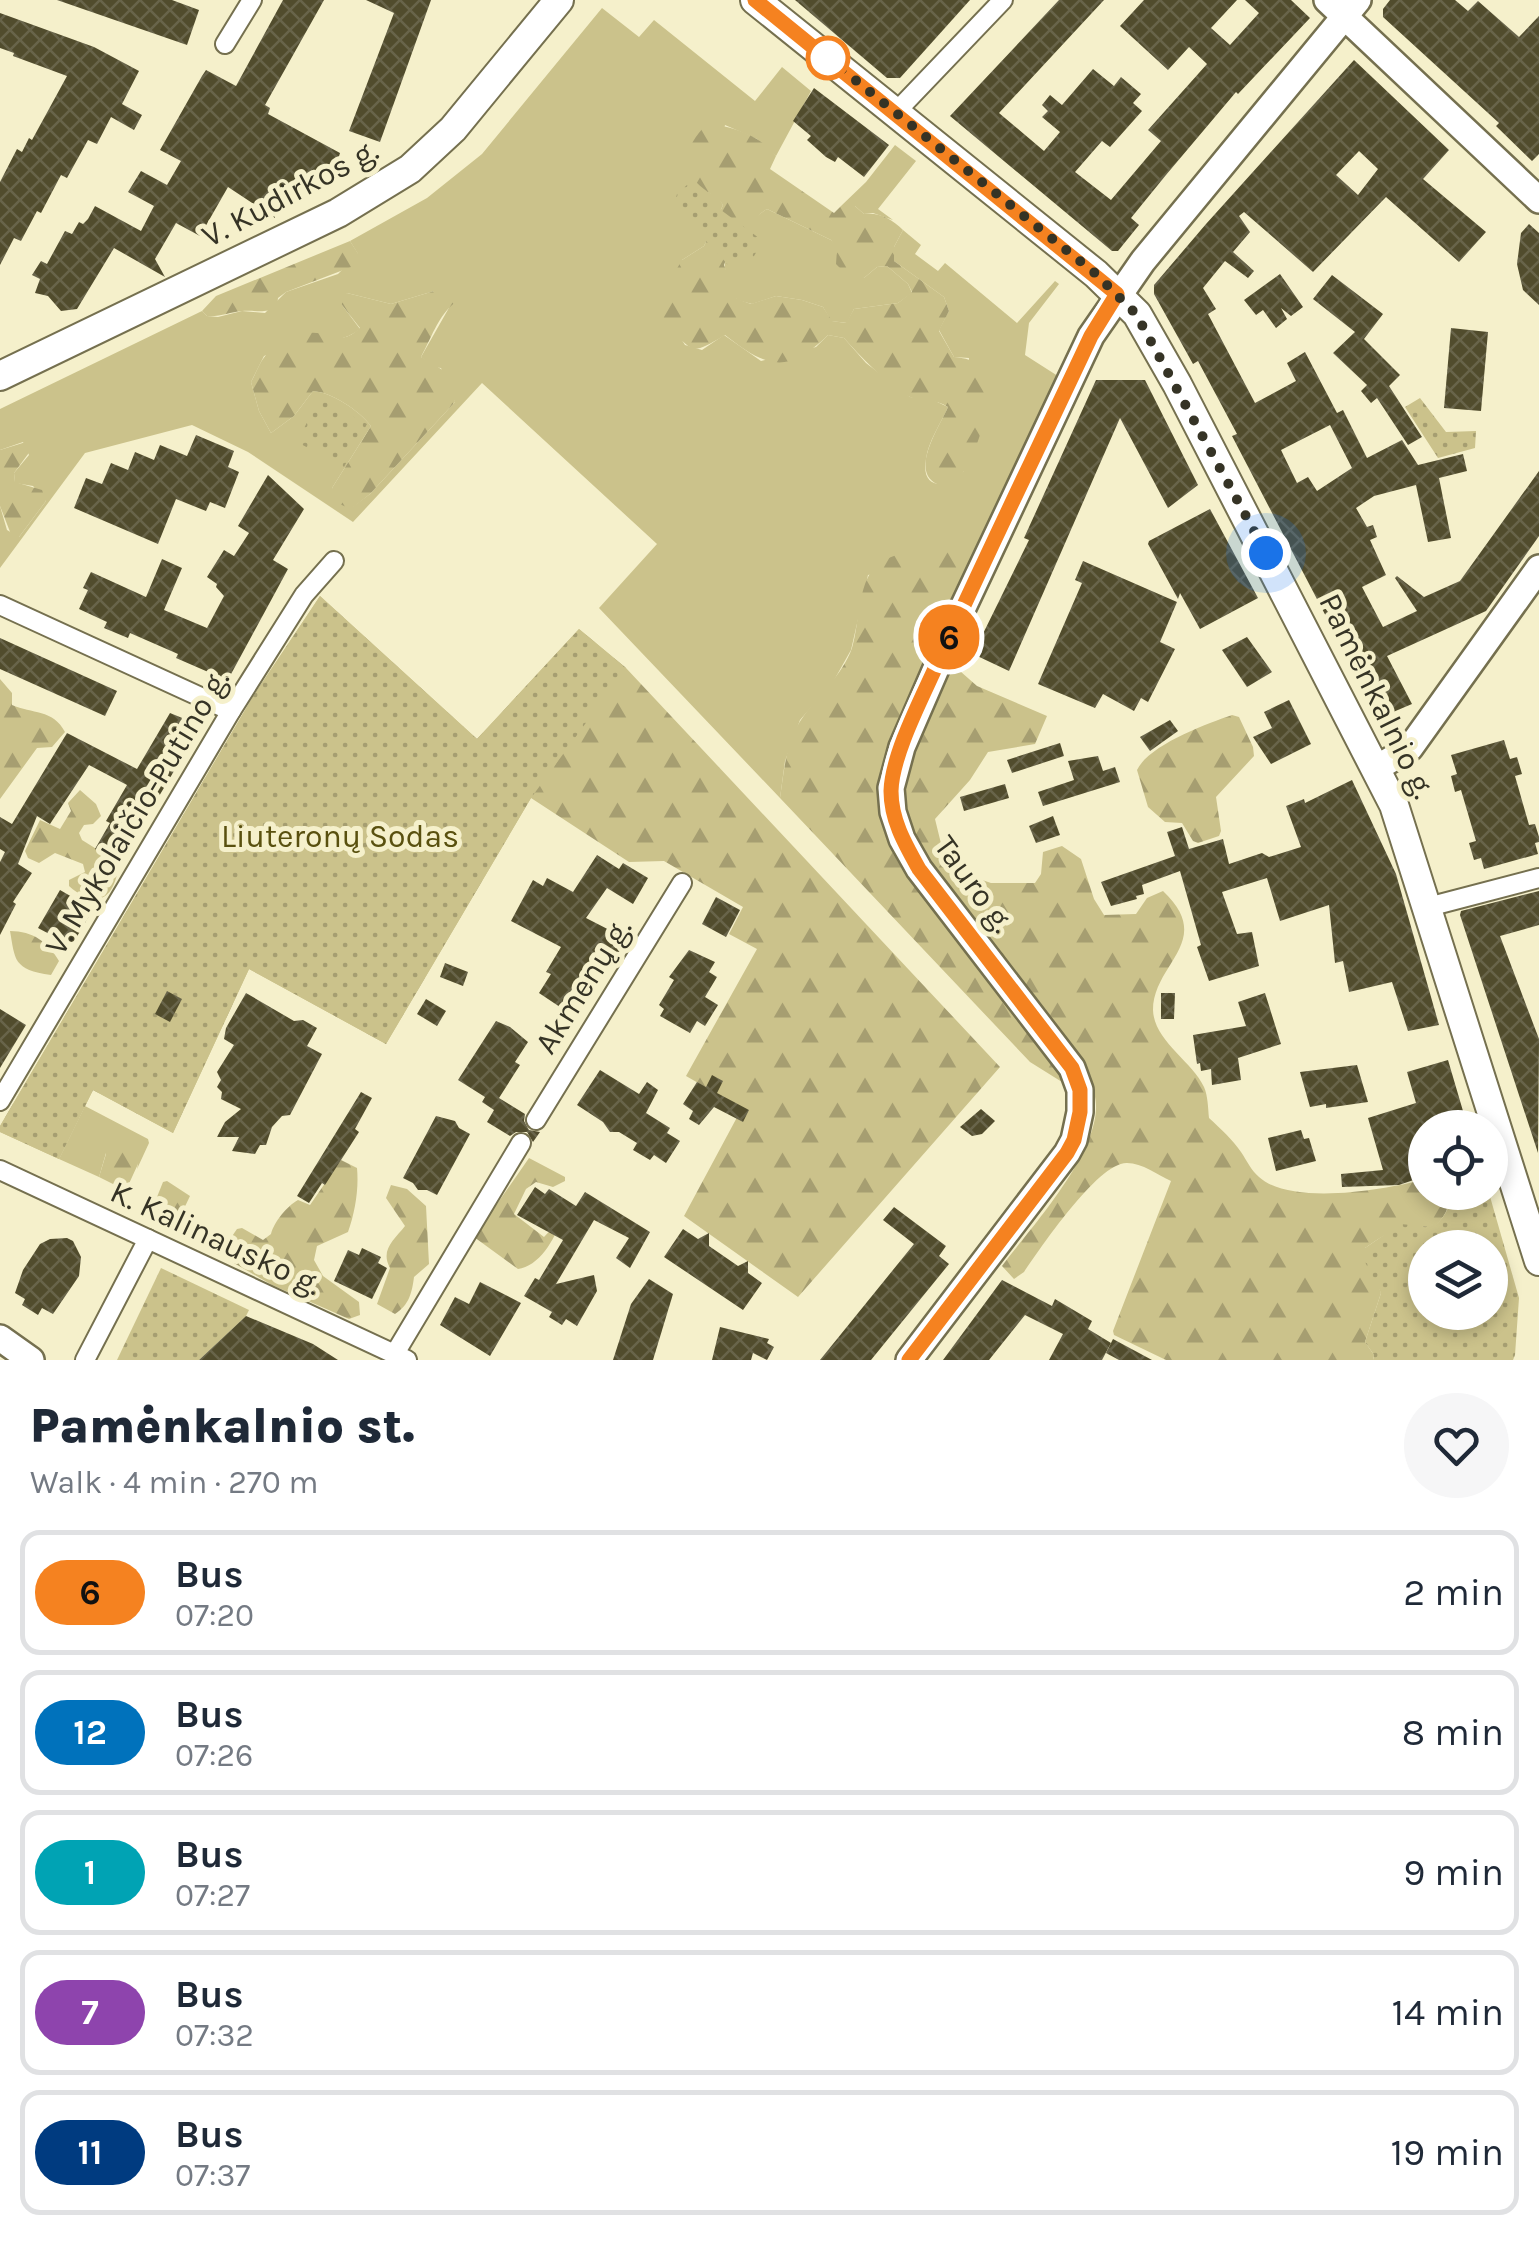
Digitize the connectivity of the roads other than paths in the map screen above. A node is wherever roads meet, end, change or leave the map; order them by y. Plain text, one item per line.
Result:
1 (252, 0) edge
2 (559, 0) edge
3 (755, 0) edge
4 (1003, 0) edge
5 (1343, 6) edge
6 (225, 44) dead end
7 (895, 113) junction
8 (1539, 200) edge
9 (1117, 294) junction
10 (0, 376) edge
11 (334, 561) dead end
12 (1534, 586) edge
13 (0, 605) edge
14 (231, 711) junction
15 (1377, 768) junction
16 (1539, 878) edge
17 (682, 883) dead end
18 (1428, 907) junction
19 (0, 1101) edge
20 (536, 1120) dead end
21 (522, 1143) dead end
22 (0, 1170) edge
23 (148, 1240) junction
24 (1539, 1261) edge
25 (0, 1338) edge
26 (400, 1357) edge
27 (32, 1360) edge
28 (85, 1360) edge
29 (909, 1360) edge

1 - 6 street
2 - 10 main road, V. Kudirkos g.
3 - 7 main road, Pamėnkalnio g.
4 - 7 street
5 - 8 main road
5 - 9 main road, Tauro g.
7 - 9 main road, Pamėnkalnio g.
9 - 15 main road, Pamėnkalnio g.
9 - 29 main road, Tauro g.
11 - 14 street, V. Mykolaičio-Putino g.
12 - 15 main road
13 - 14 street
14 - 19 street, V. Mykolaičio-Putino g.
15 - 18 main road, Pamėnkalnio g.
16 - 18 street
17 - 20 street, Akmenų g.
18 - 24 main road, Pamėnkalnio g.
21 - 26 street
22 - 23 street, K. Kalinausko g.
23 - 26 street, K. Kalinausko g.
23 - 28 street
25 - 27 main road

